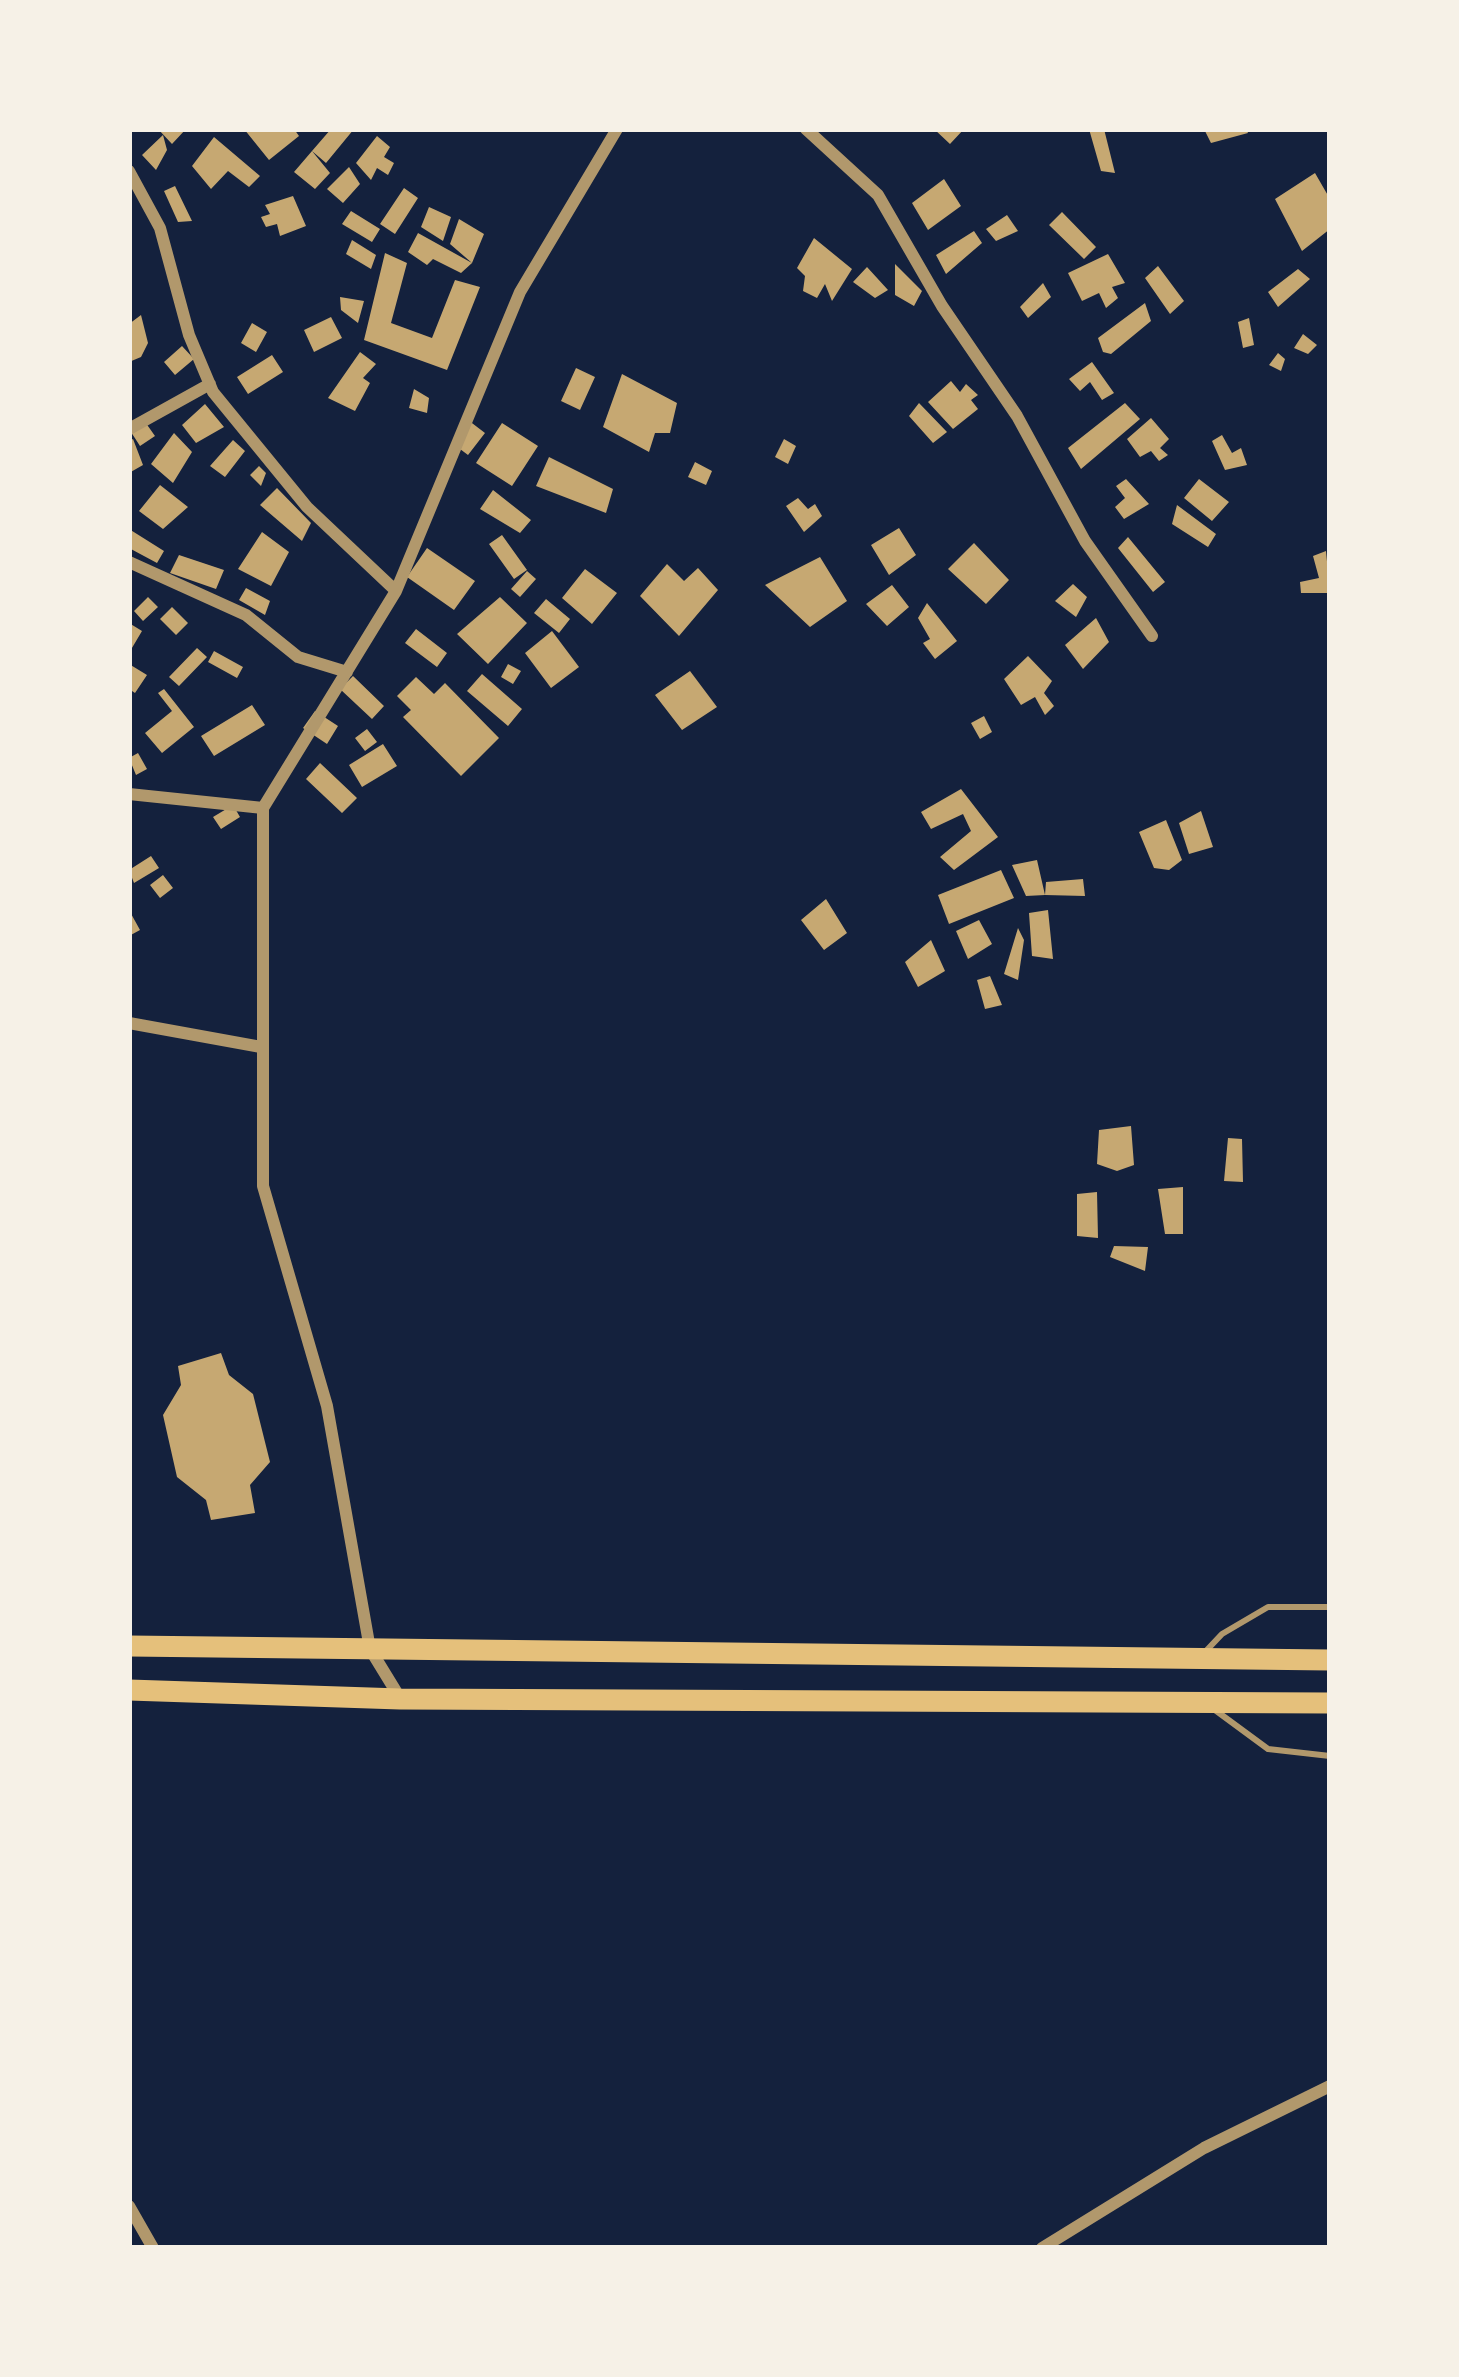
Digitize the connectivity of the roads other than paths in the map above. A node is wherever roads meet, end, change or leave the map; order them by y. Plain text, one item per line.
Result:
1 (617, 129) edge
2 (806, 129) edge
3 (129, 171) edge
4 (210, 384) junction
5 (129, 429) edge
6 (129, 562) edge
7 (396, 591) junction
8 (1152, 636) dead end
9 (347, 672) junction
10 (129, 794) edge
11 (263, 808) junction
12 (129, 1024) edge
13 (262, 1047) junction
14 (1330, 1607) edge
15 (129, 1646) edge
16 (370, 1649) junction
17 (1199, 1659) junction
18 (1330, 1660) edge
19 (129, 1690) edge
20 (400, 1699) junction
21 (1330, 1703) edge
22 (1208, 1704) junction
23 (1330, 1756) edge
24 (1330, 2086) edge
25 (129, 2206) edge
26 (153, 2248) edge
27 (1042, 2248) edge

1 - 7 street
2 - 8 street
3 - 4 street
4 - 5 street
4 - 7 street
6 - 9 street
7 - 9 street
9 - 11 street
10 - 11 street
11 - 13 street
12 - 13 street
13 - 16 street
14 - 17 lane
15 - 16 highway
16 - 17 highway
16 - 20 street
17 - 18 highway
19 - 20 highway
20 - 22 highway
21 - 22 highway
22 - 23 lane
24 - 27 street
25 - 26 street

